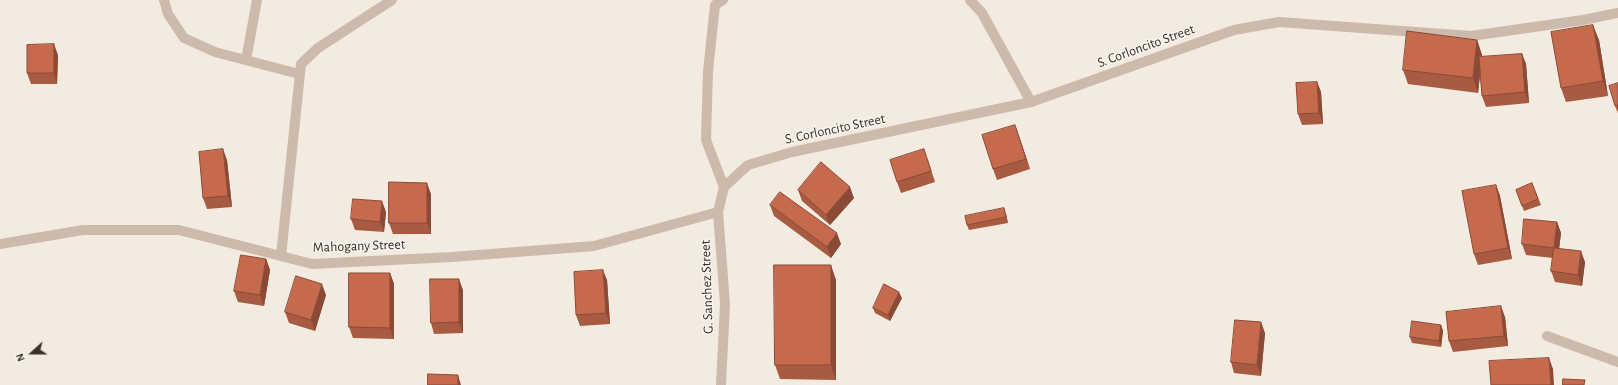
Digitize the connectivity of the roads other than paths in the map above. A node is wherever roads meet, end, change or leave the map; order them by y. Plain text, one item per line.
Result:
1 (164, 0) edge
2 (257, 0) edge
3 (392, 0) edge
4 (723, 0) edge
5 (970, 0) edge
6 (1618, 13) edge
7 (246, 60) junction
8 (299, 74) junction
9 (1031, 102) junction
10 (724, 186) junction
11 (718, 212) junction
12 (0, 244) edge
13 (281, 256) junction
14 (1547, 336) dead end
15 (1618, 362) edge
16 (721, 385) edge

1 - 7 street
2 - 7 street
3 - 8 street
4 - 10 street
5 - 9 street
6 - 9 street, S. Corloncito Street
7 - 8 street
8 - 13 street
9 - 10 street, S. Corloncito Street
10 - 11 street
11 - 13 street, Mahogany Street
11 - 16 street, G. Sanchez Street
12 - 13 street, Mahogany Street
14 - 15 street

